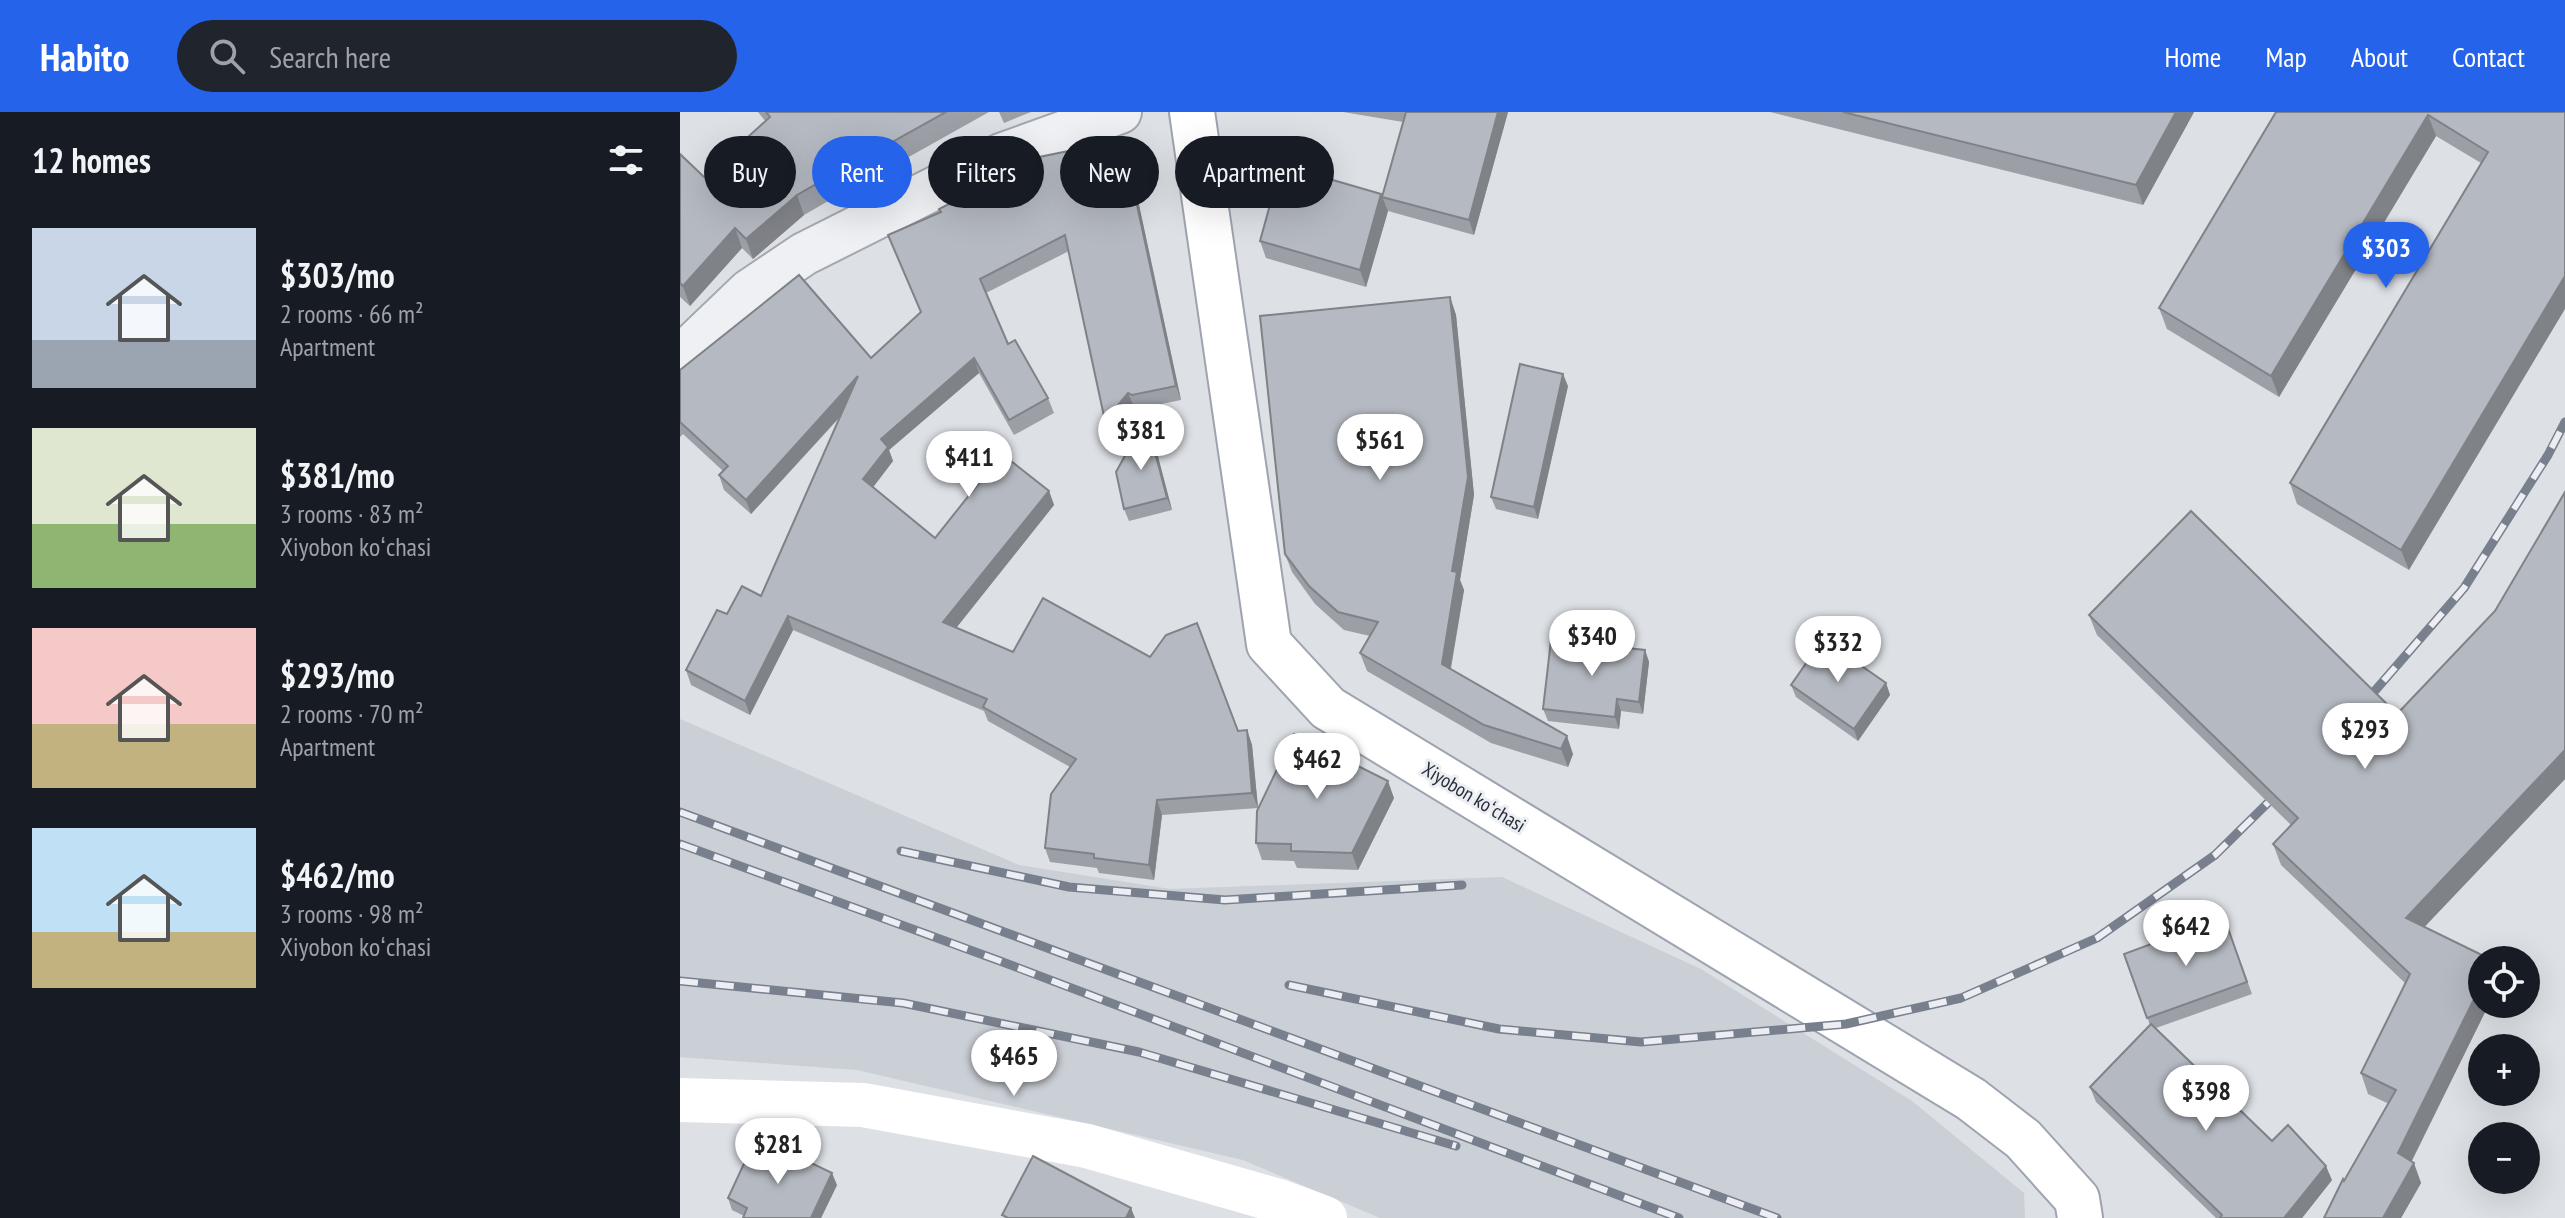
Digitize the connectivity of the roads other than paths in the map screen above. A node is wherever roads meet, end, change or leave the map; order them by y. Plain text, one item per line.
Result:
1 (1120, 112) edge
2 (1192, 112) edge
3 (680, 357) edge
4 (680, 1100) edge
5 (1325, 1218) edge
6 (2080, 1218) edge

1 - 3 street
2 - 6 main road, Xiyobon koʻchasi
4 - 5 main road

